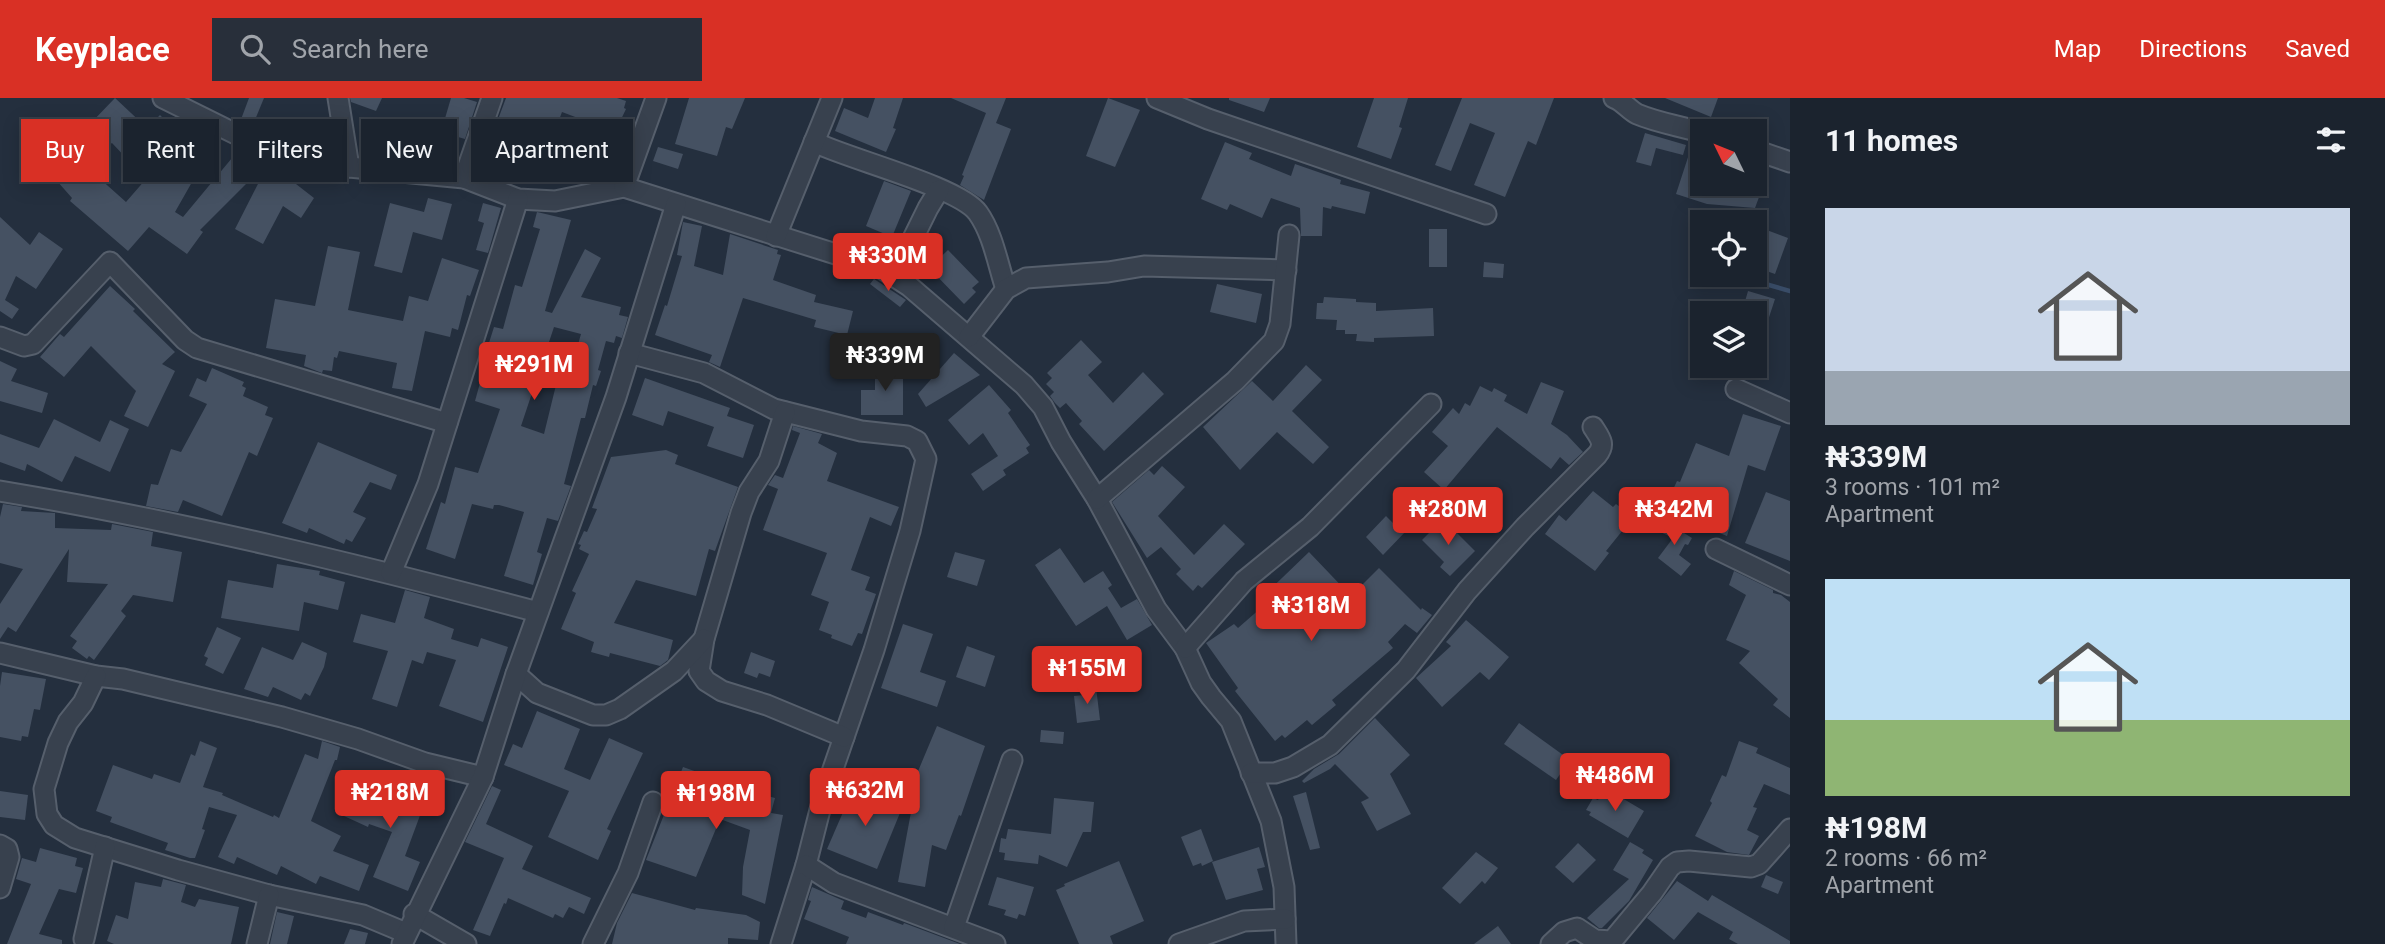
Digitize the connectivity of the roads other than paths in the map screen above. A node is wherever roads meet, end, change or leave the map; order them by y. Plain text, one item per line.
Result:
1 (163, 98) edge
2 (338, 98) edge
3 (492, 98) edge
4 (656, 98) edge
5 (832, 98) edge
6 (1157, 98) edge
7 (1618, 99) edge
8 (1690, 129) edge
9 (814, 142) junction
10 (1768, 154) edge
11 (1790, 162) edge
12 (349, 167) junction
13 (464, 178) junction
14 (624, 187) junction
15 (939, 190) junction
16 (518, 199) junction
17 (676, 204) junction
18 (1486, 214) dead end
19 (1289, 235) dead end
20 (776, 236) junction
21 (1286, 270) junction
22 (895, 275) junction
23 (1006, 289) junction
24 (0, 337) edge
25 (969, 337) junction
26 (629, 353) junction
27 (1737, 389) dead end
28 (1431, 404) dead end
29 (785, 412) junction
30 (1790, 413) edge
31 (447, 423) junction
32 (1593, 427) dead end
33 (0, 491) edge
34 (1097, 499) junction
35 (1716, 549) dead end
36 (391, 573) junction
37 (1790, 585) edge
38 (538, 612) junction
39 (705, 639) junction
40 (1185, 648) junction
41 (0, 653) edge
42 (516, 674) junction
43 (96, 676) junction
44 (537, 693) junction
45 (509, 697) junction
46 (844, 737) junction
47 (1012, 760) dead end
48 (1251, 773) junction
49 (483, 777) junction
50 (653, 802) dead end
51 (1790, 829) edge
52 (0, 845) edge
53 (105, 847) junction
54 (806, 865) junction
55 (0, 888) edge
56 (269, 895) junction
57 (415, 914) junction
58 (1285, 919) junction
59 (954, 927) junction
60 (85, 939) dead end
61 (404, 939) edge
62 (257, 944) edge
63 (466, 944) edge
64 (593, 944) edge
65 (782, 944) edge
66 (995, 944) edge
67 (1180, 944) edge
68 (1286, 944) edge
69 (1551, 944) edge

1 - 12 street
2 - 12 street
3 - 13 street
4 - 14 street
5 - 9 street
6 - 18 street
7 - 8 street
9 - 15 street
9 - 20 street
10 - 11 street
12 - 13 street
13 - 16 street
14 - 16 street
14 - 17 street
15 - 22 street
15 - 23 street
16 - 31 street
17 - 20 street
17 - 26 street
19 - 21 street
20 - 22 street
21 - 23 street
21 - 34 street
22 - 25 street
23 - 25 street
24 - 31 street
25 - 34 street
26 - 29 street
26 - 38 street
27 - 30 street
28 - 40 street
29 - 39 street
29 - 46 street
31 - 36 street
32 - 48 street
33 - 36 street
34 - 40 street
35 - 37 street
36 - 38 street
38 - 42 street
39 - 44 street
39 - 46 street
40 - 48 street
41 - 43 street
42 - 44 street
42 - 45 street
43 - 49 street
43 - 53 street
44 - 45 street
45 - 49 street
46 - 54 street
47 - 59 street
48 - 58 street
49 - 57 street
50 - 64 street
51 - 69 street
52 - 55 street
53 - 56 street
53 - 60 street
54 - 59 street
54 - 65 street
56 - 61 street
56 - 62 street
57 - 61 street
57 - 63 street
58 - 67 street
58 - 68 street
59 - 66 street

